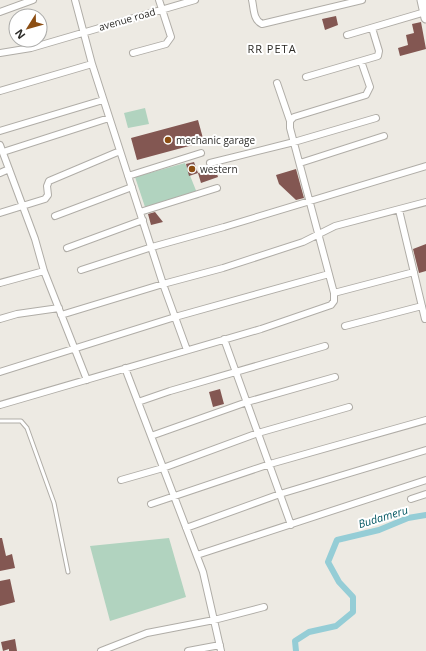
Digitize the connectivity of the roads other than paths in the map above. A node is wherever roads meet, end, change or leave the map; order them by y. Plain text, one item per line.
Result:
1 (33, 0) edge
2 (75, 0) edge
3 (159, 0) edge
4 (195, 0) edge
5 (252, 0) edge
6 (362, 0) edge
7 (422, 0) edge
8 (162, 9) junction
9 (0, 12) edge
10 (425, 15) edge
11 (372, 28) junction
12 (83, 31) junction
13 (347, 35) dead end
14 (0, 53) edge
15 (133, 53) dead end
16 (361, 61) junction
17 (92, 64) junction
18 (306, 77) dead end
19 (278, 83) dead end
20 (0, 91) edge
21 (103, 100) junction
22 (109, 118) junction
23 (376, 118) dead end
24 (290, 121) junction
25 (0, 131) edge
26 (384, 136) dead end
27 (294, 142) junction
28 (0, 145) edge
29 (120, 150) junction
30 (3, 152) junction
31 (201, 153) dead end
32 (300, 162) junction
33 (210, 163) dead end
34 (426, 166) edge
35 (9, 170) junction
36 (0, 173) edge
37 (128, 176) junction
38 (132, 187) junction
39 (217, 188) dead end
40 (309, 201) junction
41 (426, 202) edge
42 (23, 206) junction
43 (399, 210) junction
44 (140, 212) junction
45 (0, 213) edge
46 (55, 216) dead end
47 (143, 220) junction
48 (319, 234) junction
49 (152, 246) junction
50 (67, 248) dead end
51 (44, 270) junction
52 (82, 270) dead end
53 (414, 272) junction
54 (329, 274) junction
55 (0, 282) edge
56 (163, 284) junction
57 (334, 293) junction
58 (422, 306) junction
59 (60, 312) junction
60 (175, 317) junction
61 (0, 319) edge
62 (425, 319) dead end
63 (345, 326) dead end
64 (224, 339) junction
65 (325, 346) dead end
66 (74, 347) junction
67 (186, 350) junction
68 (125, 368) junction
69 (0, 372) edge
70 (236, 372) junction
71 (335, 377) dead end
72 (87, 380) junction
73 (138, 402) junction
74 (247, 402) junction
75 (0, 405) edge
76 (349, 407) dead end
77 (426, 420) edge
78 (0, 421) edge
79 (258, 433) junction
80 (151, 436) junction
81 (426, 450) edge
82 (270, 464) junction
83 (163, 468) junction
84 (121, 480) dead end
85 (426, 480) edge
86 (280, 494) junction
87 (426, 494) edge
88 (174, 498) junction
89 (411, 499) dead end
90 (151, 504) dead end
91 (291, 524) junction
92 (186, 528) junction
93 (197, 555) junction
94 (68, 572) dead end
95 (264, 607) dead end
96 (214, 620) junction
97 (220, 648) edge
98 (101, 651) edge
99 (188, 651) edge

1 - 9 street
2 - 12 street
3 - 8 street
4 - 8 street, avenue road
5 - 6 street
7 - 10 street
8 - 12 street, avenue road
8 - 15 street
10 - 11 street
11 - 13 street
11 - 16 street
12 - 14 street, avenue road
12 - 17 street
16 - 18 street
16 - 24 street
17 - 20 street
17 - 21 street
19 - 24 street
21 - 22 street
21 - 25 street
22 - 29 street
22 - 30 street
23 - 27 street
24 - 27 street
26 - 32 street
27 - 32 street
27 - 33 street
28 - 30 street
29 - 37 street
29 - 42 street
30 - 35 street
31 - 37 street
32 - 40 street
34 - 40 street
35 - 36 street
35 - 42 street
37 - 38 street
38 - 44 street
38 - 46 street
39 - 44 street
40 - 48 street
40 - 49 street
41 - 43 street
42 - 45 street
42 - 51 street
43 - 48 street
43 - 53 street
44 - 47 street
47 - 49 street
47 - 50 street
48 - 54 street
48 - 56 street
49 - 52 street
49 - 56 street
51 - 55 street
51 - 59 street
53 - 57 street
53 - 58 street
54 - 57 street
54 - 60 street
56 - 59 street
56 - 60 street
57 - 64 street
58 - 62 street
58 - 63 street
59 - 61 street
59 - 66 street
60 - 66 street
60 - 67 street
64 - 67 street
64 - 70 street
65 - 70 street
66 - 69 street
66 - 72 street
67 - 68 street
68 - 72 street
68 - 73 street
70 - 73 street
70 - 74 street
71 - 74 street
72 - 75 street
73 - 80 street
74 - 79 street
74 - 80 street
76 - 79 street
77 - 82 street
78 - 94 lane
79 - 82 street
79 - 83 street
80 - 83 street
81 - 86 street
82 - 86 street
82 - 88 street
83 - 84 street
83 - 88 street
85 - 91 street
86 - 91 street
86 - 92 street
87 - 89 street
88 - 90 street
88 - 92 street
91 - 93 street
92 - 93 street
93 - 96 street
95 - 96 street
96 - 97 street
96 - 98 street
97 - 99 street

